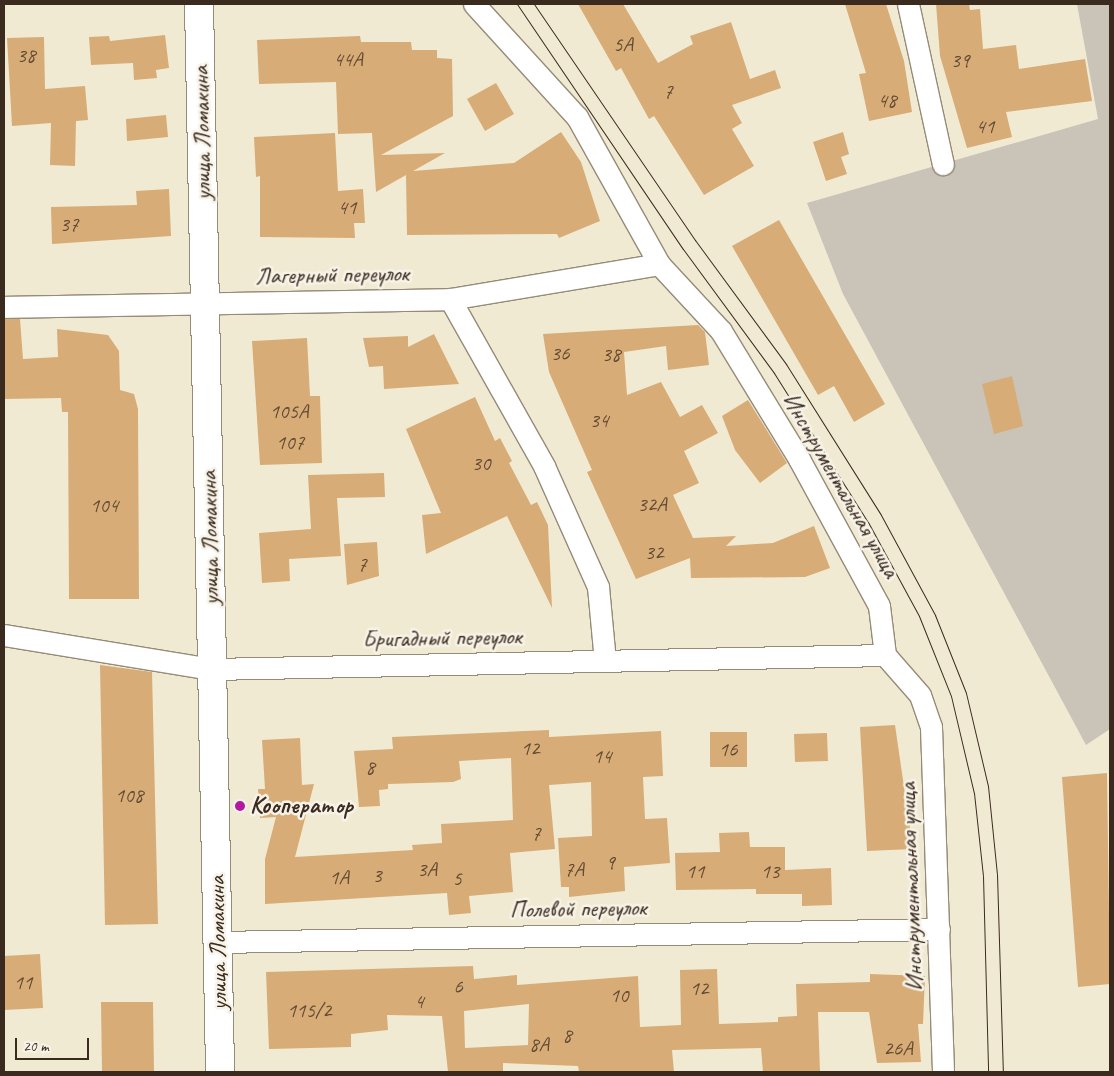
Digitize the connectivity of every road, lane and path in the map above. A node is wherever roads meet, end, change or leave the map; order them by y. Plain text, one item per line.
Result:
1 (199, 4) edge
2 (474, 4) edge
3 (908, 4) edge
4 (943, 164) dead end
5 (659, 264) junction
6 (450, 299) junction
7 (205, 304) junction
8 (4, 307) edge
9 (4, 635) edge
10 (885, 655) junction
11 (605, 661) junction
12 (212, 669) junction
13 (939, 929) junction
14 (218, 942) junction
15 (220, 1072) edge
16 (943, 1072) edge

1 - 7 main road, улица Ломакина
2 - 5 street, Инструментальная улица
3 - 4 street
5 - 6 street, Лагерный переулок
5 - 10 street, Инструментальная улица
6 - 7 street, Лагерный переулок
6 - 11 street
7 - 8 street, Лагерный переулок
7 - 12 main road, улица Ломакина
9 - 12 street, Бригадный переулок
10 - 11 street, Бригадный переулок
10 - 13 street, Инструментальная улица
11 - 12 street, Бригадный переулок
12 - 14 main road, улица Ломакина
13 - 14 street, Полевой переулок
13 - 16 street, Инструментальная улица
14 - 15 main road, улица Ломакина

